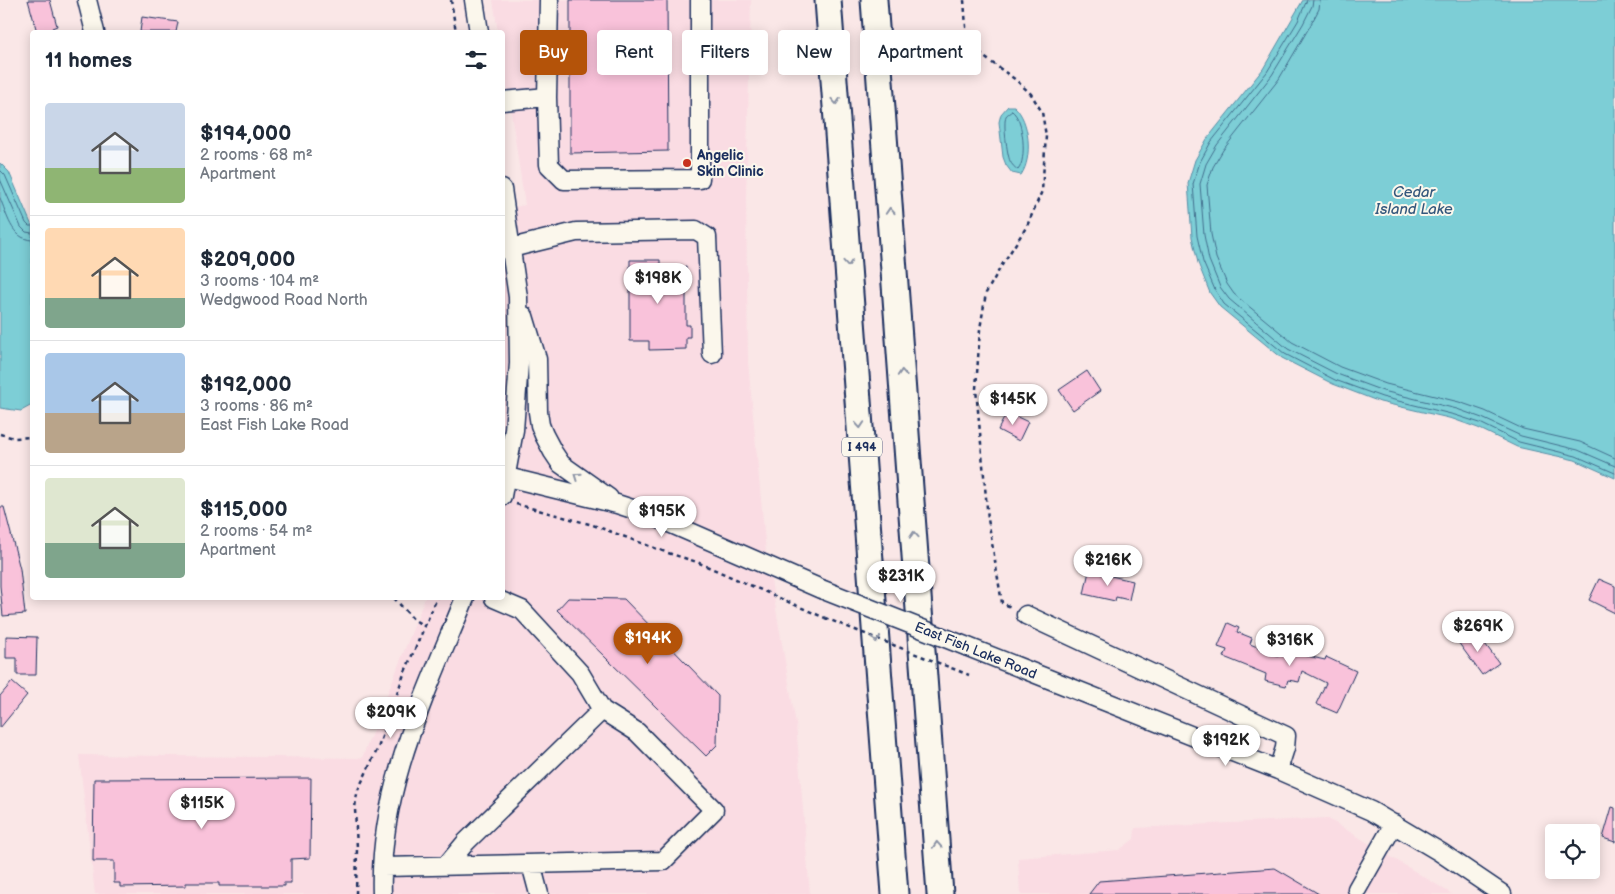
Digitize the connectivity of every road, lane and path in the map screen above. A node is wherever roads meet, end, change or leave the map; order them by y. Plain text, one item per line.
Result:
1 (87, 0) edge
2 (452, 0) edge
3 (474, 0) edge
4 (549, 0) edge
5 (700, 0) edge
6 (828, 0) edge
7 (874, 0) edge
8 (964, 0) edge
9 (94, 30) edge
10 (456, 30) edge
11 (479, 30) edge
12 (547, 97) junction
13 (505, 101) edge
14 (505, 225) edge
15 (507, 249) edge
16 (518, 297) junction
17 (712, 354) dead end
18 (0, 434) edge
19 (30, 437) edge
20 (506, 477) junction
21 (506, 499) edge
22 (617, 504) junction
23 (396, 600) edge
24 (436, 600) edge
25 (464, 600) edge
26 (499, 600) edge
27 (1026, 615) joint
28 (424, 626) junction
29 (969, 675) dead end
30 (602, 710) junction
31 (1278, 770) junction
32 (1394, 824) junction
33 (531, 864) junction
34 (446, 866) junction
35 (383, 867) junction
36 (1357, 889) dead end
37 (356, 894) edge
38 (382, 894) edge
39 (540, 894) edge
40 (895, 894) edge
41 (940, 894) edge
42 (1502, 894) edge

1 - 9 street
2 - 10 path
3 - 11 street
4 - 12 street
5 - 12 street
6 -> 40 highway, I 494
41 -> 7 highway
8 - 27 path
12 - 13 street
14 - 15 street
15 - 16 street
15 - 17 street
16 - 20 street
22 -> 16 street
18 - 19 path
20 - 21 street
20 - 22 street, East Fish Lake Road
21 - 29 path, bridge
22 - 31 street, East Fish Lake Road, bridge
23 - 28 path
24 - 28 path
25 - 35 street
26 - 30 street
27 - 31 street
28 - 37 path
30 - 33 street
30 - 34 street
31 - 32 street, East Fish Lake Road
32 - 36 street
32 - 42 street, East Fish Lake Road
33 - 34 street
33 - 39 street
34 - 35 street
35 - 38 street

